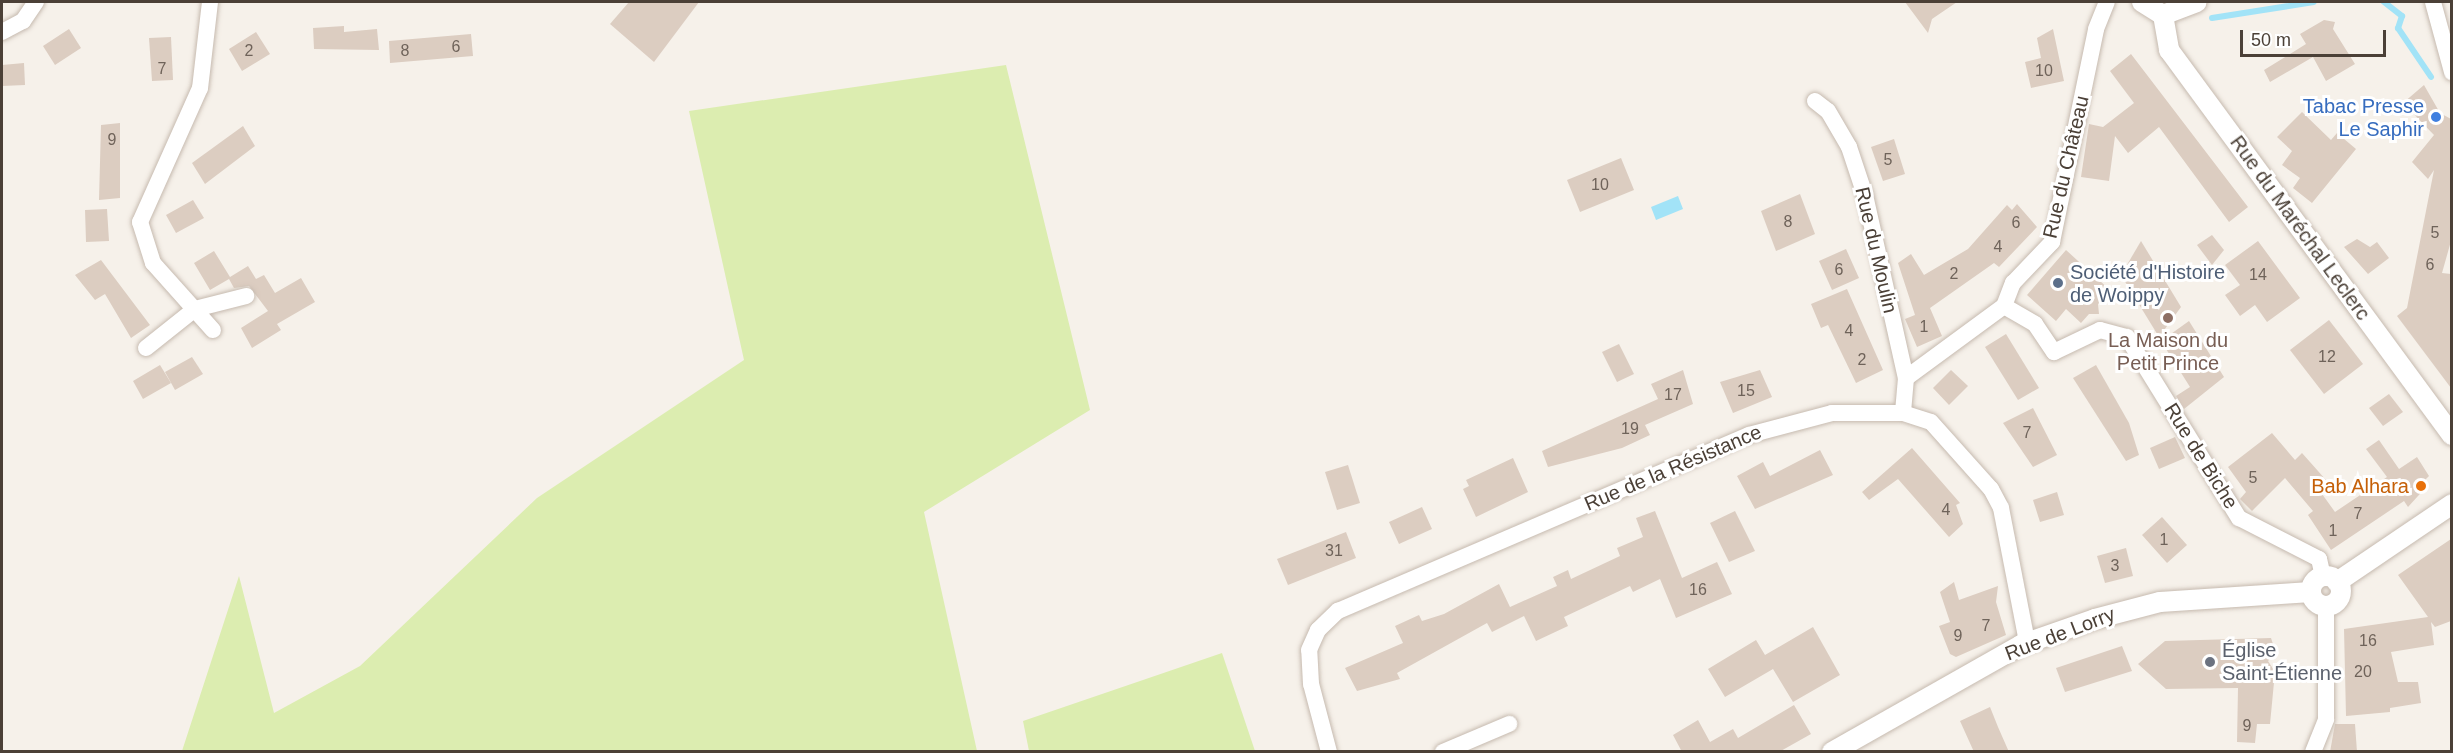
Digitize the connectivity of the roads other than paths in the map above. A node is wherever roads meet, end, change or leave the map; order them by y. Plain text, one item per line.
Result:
1 (36, 2) edge
2 (210, 2) edge
3 (2107, 2) edge
4 (2142, 2) edge
5 (2197, 2) edge
6 (2428, 5) edge
7 (2163, 15) junction
8 (2, 32) edge
9 (2451, 72) edge
10 (1815, 101) dead end
11 (246, 296) dead end
12 (2004, 306) junction
13 (195, 309) junction
14 (213, 330) dead end
15 (146, 348) dead end
16 (1906, 378) junction
17 (1903, 412) junction
18 (2451, 435) edge
19 (2451, 504) edge
20 (2330, 579) junction
21 (2318, 599) junction
22 (2027, 642) junction
23 (1509, 724) dead end
24 (1329, 752) edge
25 (1443, 752) edge
26 (1832, 752) edge
27 (2313, 752) edge

1 - 8 street
2 - 13 street
3 - 12 street, Rue du Château
4 - 7 street
5 - 7 street
6 - 9 street
7 - 18 street, Rue du Maréchal Leclerc
10 - 16 street, Rue du Moulin
11 - 13 street
12 - 16 street, Rue du Château
12 - 20 street, Rue de Biche
13 - 14 street
13 - 15 street
16 - 17 street, Rue du Moulin
17 - 22 street, Rue de la Résistance
17 - 24 street, Rue de la Résistance
19 - 20 street
20 - 21 street
20 - 21 street
21 - 22 street, Rue de Lorry
21 - 27 street
22 - 26 street, Rue de Lorry
23 - 25 street

